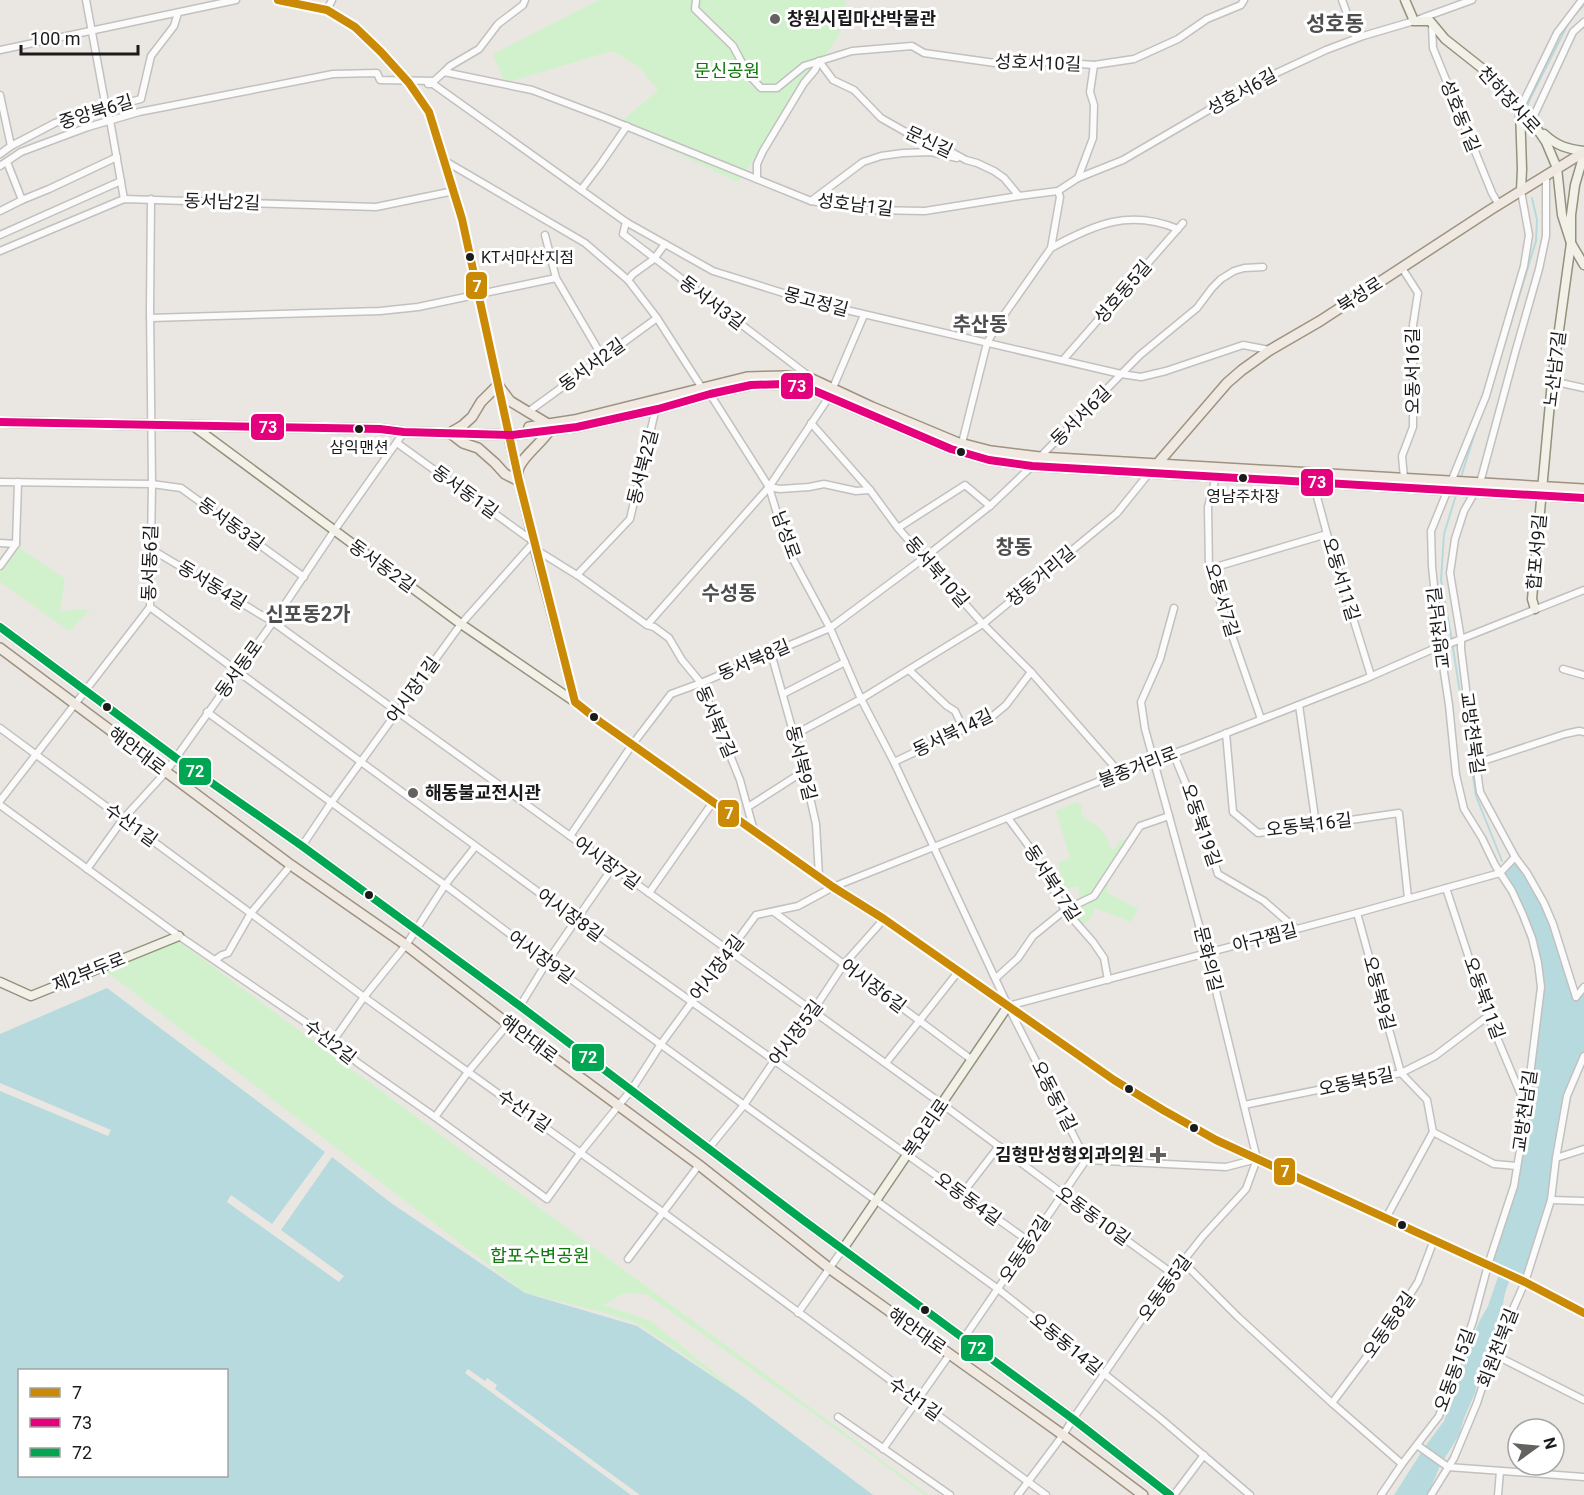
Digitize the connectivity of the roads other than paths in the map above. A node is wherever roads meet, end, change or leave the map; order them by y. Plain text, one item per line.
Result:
1 (86, 0) edge
2 (236, 0) edge
3 (284, 0) edge
4 (332, 0) edge
5 (525, 0) edge
6 (696, 0) edge
7 (1244, 0) edge
8 (1342, 0) edge
9 (1405, 0) edge
10 (1472, 0) edge
11 (1582, 0) edge
12 (327, 10) junction
13 (178, 13) junction
14 (1414, 21) junction
15 (1584, 22) edge
16 (1432, 24) junction
17 (92, 31) junction
18 (1356, 38) junction
19 (0, 50) edge
20 (819, 61) junction
21 (1094, 65) junction
22 (444, 72) junction
23 (408, 81) junction
24 (0, 95) edge
25 (106, 108) junction
26 (1520, 109) junction
27 (2, 118) edge
28 (110, 120) junction
29 (1533, 124) junction
30 (627, 126) junction
31 (11, 146) junction
32 (1584, 152) edge
33 (0, 154) edge
34 (117, 157) junction
35 (966, 160) junction
36 (445, 161) junction
37 (7, 162) junction
38 (0, 166) edge
39 (1557, 168) junction
40 (1546, 175) junction
41 (1078, 178) junction
42 (757, 179) junction
43 (121, 181) junction
44 (581, 189) junction
45 (454, 191) junction
46 (1058, 191) junction
47 (1521, 191) junction
48 (1019, 196) junction
49 (124, 199) junction
50 (151, 199) junction
51 (22, 200) junction
52 (811, 201) junction
53 (1499, 205) junction
54 (0, 211) edge
55 (626, 222) junction
56 (0, 235) edge
57 (545, 236) dead end
58 (1571, 243) junction
59 (665, 244) junction
60 (1051, 248) junction
61 (0, 251) edge
62 (654, 259) junction
63 (1584, 265) edge
64 (1263, 267) dead end
65 (1402, 268) junction
66 (556, 278) junction
67 (628, 280) junction
68 (478, 295) junction
69 (864, 315) junction
70 (150, 318) junction
71 (657, 318) junction
72 (987, 343) junction
73 (1270, 351) junction
74 (603, 358) junction
75 (1063, 360) junction
76 (1121, 374) junction
77 (812, 379) junction
78 (1552, 381) junction
79 (498, 385) junction
80 (1584, 388) edge
81 (706, 391) junction
82 (831, 393) junction
83 (658, 399) junction
84 (657, 410) junction
85 (528, 412) junction
86 (0, 422) edge
87 (811, 423) junction
88 (151, 424) junction
89 (192, 425) junction
90 (549, 427) junction
91 (404, 432) junction
92 (450, 433) junction
93 (508, 434) junction
94 (397, 443) junction
95 (962, 443) junction
96 (1040, 457) junction
97 (1158, 463) junction
98 (1032, 466) junction
99 (1149, 474) junction
100 (1216, 477) junction
101 (1404, 478) junction
102 (519, 481) junction
103 (0, 482) edge
104 (18, 482) junction
105 (1313, 482) junction
106 (152, 484) junction
107 (1450, 485) junction
108 (769, 487) junction
109 (1478, 487) junction
110 (1584, 489) edge
111 (870, 490) junction
112 (1543, 491) junction
113 (1584, 498) edge
114 (990, 506) junction
115 (898, 528) junction
116 (334, 531) junction
117 (1327, 534) junction
118 (0, 543) edge
119 (16, 544) junction
120 (534, 545) junction
121 (151, 549) junction
122 (924, 558) junction
123 (0, 566) edge
124 (1209, 569) junction
125 (577, 575) junction
126 (304, 577) junction
127 (1584, 590) edge
128 (150, 608) junction
129 (1174, 608) dead end
130 (1535, 609) junction
131 (273, 621) junction
132 (461, 624) junction
133 (983, 624) junction
134 (647, 625) junction
135 (0, 627) edge
136 (830, 627) junction
137 (1460, 640) junction
138 (1440, 647) junction
139 (0, 648) edge
140 (771, 652) junction
141 (845, 662) junction
142 (1563, 669) dead end
143 (909, 670) junction
144 (236, 672) junction
145 (1031, 672) junction
146 (1584, 675) edge
147 (1371, 676) junction
148 (701, 683) junction
149 (85, 692) junction
150 (783, 694) junction
151 (861, 699) junction
152 (575, 702) junction
153 (76, 704) junction
154 (1299, 705) junction
155 (207, 712) junction
156 (397, 712) junction
157 (1261, 719) junction
158 (963, 728) junction
159 (0, 729) edge
160 (1584, 732) edge
161 (1226, 733) junction
162 (794, 735) junction
163 (632, 745) junction
164 (1173, 753) junction
165 (35, 754) junction
166 (176, 758) junction
167 (1154, 760) junction
168 (360, 762) junction
169 (894, 762) junction
170 (1477, 763) junction
171 (804, 771) junction
172 (165, 773) junction
173 (1120, 773) junction
174 (331, 802) junction
175 (713, 802) junction
176 (0, 803) edge
177 (748, 807) junction
178 (1169, 816) junction
179 (1008, 818) junction
180 (123, 819) junction
181 (1316, 825) junction
182 (754, 831) junction
183 (570, 836) junction
184 (302, 846) junction
185 (475, 847) junction
186 (934, 847) junction
187 (1515, 857) junction
188 (291, 865) junction
189 (613, 867) junction
190 (87, 869) junction
191 (1500, 873) junction
192 (819, 876) junction
193 (445, 885) junction
194 (833, 886) junction
195 (1446, 888) junction
196 (649, 893) junction
197 (1408, 898) junction
198 (1065, 910) junction
199 (774, 912) junction
200 (250, 913) junction
201 (1357, 913) junction
202 (575, 919) junction
203 (884, 919) junction
204 (1296, 929) junction
205 (416, 930) junction
206 (179, 936) junction
207 (406, 945) junction
208 (730, 951) junction
209 (1207, 954) junction
210 (215, 960) junction
211 (547, 962) junction
212 (844, 964) junction
213 (958, 972) junction
214 (996, 978) junction
215 (1108, 980) junction
216 (0, 982) edge
217 (1584, 987) edge
218 (364, 997) junction
219 (692, 1002) junction
220 (520, 1006) junction
221 (1008, 1006) junction
222 (813, 1011) junction
223 (1488, 1016) junction
224 (919, 1020) junction
225 (508, 1024) junction
226 (333, 1041) junction
227 (661, 1044) junction
228 (1584, 1056) edge
229 (972, 1059) junction
230 (774, 1061) junction
231 (886, 1063) junction
232 (468, 1072) junction
233 (1401, 1073) junction
234 (632, 1089) junction
235 (942, 1104) junction
236 (744, 1105) junction
237 (1244, 1105) junction
238 (619, 1106) junction
239 (1526, 1107) junction
240 (435, 1117) junction
241 (1433, 1132) junction
242 (999, 1146) junction
243 (709, 1148) junction
244 (1584, 1149) edge
245 (581, 1152) junction
246 (907, 1155) junction
247 (1556, 1158) junction
248 (1257, 1159) junction
249 (1086, 1160) junction
250 (699, 1165) junction
251 (1517, 1166) junction
252 (962, 1194) junction
253 (1063, 1194) junction
254 (876, 1200) junction
255 (1551, 1200) junction
256 (1584, 1201) edge
257 (664, 1213) junction
258 (1386, 1218) junction
259 (1434, 1240) junction
260 (1030, 1242) junction
261 (843, 1249) junction
262 (628, 1260) dead end
263 (1488, 1265) junction
264 (830, 1268) junction
265 (1173, 1274) junction
266 (1525, 1282) junction
267 (998, 1289) junction
268 (798, 1312) junction
269 (1584, 1313) edge
270 (964, 1338) junction
271 (950, 1354) junction
272 (1493, 1354) junction
273 (1104, 1374) junction
274 (917, 1400) junction
275 (1584, 1400) edge
276 (1332, 1403) junction
277 (838, 1418) dead end
278 (1073, 1419) junction
279 (1063, 1435) junction
280 (1417, 1445) junction
281 (883, 1449) junction
282 (1204, 1455) junction
283 (1402, 1464) junction
284 (1448, 1467) junction
285 (1500, 1471) junction
286 (1584, 1477) edge
287 (1029, 1482) junction
288 (950, 1495) edge
289 (1018, 1495) edge
290 (1046, 1495) edge
291 (1143, 1495) edge
292 (1172, 1495) edge
293 (1250, 1495) edge
294 (1381, 1495) edge
295 (1431, 1495) edge
296 (1498, 1495) edge

1 - 17 street
2 - 13 street
3 - 12 street
4 - 12 street
5 - 22 street
6 - 20 street
7 - 21 street, 성호서10길
8 - 18 street
9 - 14 main road
10 - 14 street, 성호서6길
11 - 26 street, 교방천남길
12 - 23 street
13 - 17 street
13 - 25 street, 중앙북6길
14 - 16 main road
14 - 18 street, 성호서6길
15 - 29 street
16 - 26 main road, 천하장사로
16 - 53 street, 성호동1길
17 - 19 street
17 - 25 street
18 - 41 street, 성호서6길
20 - 21 street, 성호서10길
20 - 35 street, 문신길
20 - 42 street
21 - 41 street
22 - 23 street
22 - 30 street, 성호남1길
23 - 28 street
23 - 36 street
23 - 44 street, 몽고정길
24 - 27 street
25 - 28 street
25 - 31 street, 중앙북6길
26 - 29 main road, 천하장사로
26 - 47 main road, 교방천남길
27 - 31 street
28 - 34 street
28 - 37 street
29 - 32 main road
29 - 39 main road, 천하장사로
30 - 42 street, 성호남1길
30 - 44 street
31 - 33 street, 중앙북6길
32 - 39 main road, 북성로
32 - 58 main road, 노산남7길
34 - 43 street
34 - 51 street
35 - 48 street, 문신길
35 - 52 street
36 - 45 street
36 - 67 street, 남성로
37 - 38 street
37 - 51 street
39 - 40 main road, 북성로
39 - 58 main road, 천하장사로
40 - 47 main road, 북성로
40 - 109 street, 교방천북길
41 - 46 street, 성호서6길
42 - 52 street, 성호남1길
43 - 49 street
43 - 56 street
44 - 55 street, 몽고정길
45 - 50 street, 동서남2길
45 - 68 street
46 - 48 street
46 - 60 street
47 - 53 main road, 북성로
47 - 107 street, 교방천남길
48 - 52 street, 성호남1길
49 - 50 street, 동서남2길
49 - 61 street, 동서남2길
50 - 70 street, 동서동6길
51 - 54 street
53 - 65 main road, 북성로
55 - 59 street, 몽고정길
55 - 62 street, 동서서3길
57 - 66 street
58 - 63 main road, 천하장사로
58 - 78 main road, 노산남7길
59 - 62 street
59 - 69 street, 몽고정길
60 - 72 street
60 - 75 street, 성호동5길
62 - 67 street
62 - 77 street, 동서서3길
64 - 76 street, 동서서6길
65 - 73 main road, 북성로
65 - 101 street, 오동서16길
66 - 68 street
66 - 74 street
67 - 71 street, 남성로
68 - 70 street
68 - 79 street
69 - 72 street, 몽고정길
69 - 82 street
70 - 88 street, 동서동6길
71 - 74 street, 동서서2길
71 - 81 street, 남성로
72 - 75 street, 몽고정길
72 - 95 street
73 - 76 street, 몽고정길
73 - 97 main road, 북성로
74 - 85 street, 동서서2길
75 - 76 street, 몽고정길
76 - 96 street, 동서서6길
77 - 81 main road
77 - 82 main road
78 - 80 street
78 - 112 main road, 노산남7길
79 - 85 main road
79 - 92 main road
79 - 93 street
81 - 82 main road
81 - 83 main road
81 - 84 main road
81 - 108 street, 남성로
82 - 87 street
82 - 95 main road
82 - 98 main road
83 - 84 street, 동서북2길
83 - 90 main road
84 - 90 main road
84 - 125 street, 동서북2길
85 - 90 main road
86 - 88 main road
87 - 108 street
87 - 111 street, 동서북10길
88 - 89 main road
88 - 106 street, 동서동6길
89 - 91 main road
89 - 116 main road, 동서동2길
90 - 93 main road
90 - 102 main road
91 - 92 main road
91 - 94 street, 동서동로
92 - 93 main road
92 - 102 main road
93 - 102 main road
94 - 116 street, 동서동로
94 - 120 street, 동서동1길
95 - 96 main road
96 - 97 main road
97 - 99 street, 창동거리길
97 - 101 main road
98 - 99 main road
98 - 114 street, 동서북8길
99 - 100 main road
99 - 133 street, 창동거리길
100 - 105 main road
100 - 124 street, 오동서7길
101 - 107 main road
102 - 120 main road
103 - 104 street
104 - 106 street, 동서동3길
104 - 119 street
105 - 107 main road
105 - 117 street, 오동서11길
106 - 121 street, 동서동6길
106 - 126 street, 동서동3길
107 - 109 main road
107 - 138 street, 교방천남길
108 - 111 street
108 - 134 street
108 - 136 street, 남성로
109 - 112 main road
109 - 137 street, 교방천북길
110 - 112 main road
111 - 115 street, 동서북10길
112 - 113 main road
112 - 130 main road, 합포서9길
114 - 115 street
114 - 122 street, 동서북8길
115 - 122 street, 동서북10길
116 - 126 street, 동서동로
116 - 132 main road, 동서동2길
117 - 124 street
117 - 147 street, 오동서11길
118 - 119 street
119 - 123 street
120 - 125 street, 동서북7길
120 - 132 street, 어시장1길
120 - 152 main road
121 - 128 street, 동서동6길
121 - 131 street, 동서동4길
122 - 133 street, 동서북10길
122 - 136 street, 동서북8길
124 - 157 street, 오동서7길
125 - 134 street, 동서북7길
126 - 131 street, 동서동로
127 - 130 street
128 - 144 street, 어시장8길
128 - 149 street, 동서동6길
129 - 167 street, 문화의길
130 - 137 street
131 - 144 street, 동서동로
131 - 156 street, 어시장7길
132 - 152 main road, 동서동2길
132 - 156 street, 어시장1길
133 - 143 street, 창동거리길
133 - 145 street, 동서북10길
134 - 148 street, 동서북7길
135 - 149 main road, 해안대로
136 - 140 street, 동서북8길
136 - 141 street, 남성로
137 - 138 street, 불종거리로
137 - 170 street, 교방천북길
138 - 147 street, 불종거리로
138 - 191 street, 교방천남길
139 - 153 main road, 해안대로
140 - 148 street, 동서북8길
140 - 150 street, 동서북9길
141 - 150 street
141 - 151 street, 남성로
142 - 146 street
143 - 151 street, 창동거리길
143 - 158 street
144 - 155 street, 동서동로
144 - 168 street, 어시장8길
145 - 158 street, 동서북14길
145 - 173 street, 동서북10길
147 - 154 street, 불종거리로
148 - 163 street, 동서북8길
148 - 177 street, 동서북7길
149 - 153 street, 동서동6길
149 - 166 main road, 해안대로
150 - 162 street, 동서북9길
151 - 162 street, 창동거리길
151 - 169 street, 남성로
152 - 163 main road, 동서동2길
153 - 165 street, 동서동6길
153 - 172 main road, 해안대로
154 - 157 street, 불종거리로
154 - 181 street
155 - 166 street, 동서동로
155 - 174 street, 어시장9길
156 - 168 street, 어시장1길
156 - 183 street, 어시장7길
157 - 161 street, 불종거리로
158 - 169 street, 동서북14길
159 - 165 street, 수산1길
160 - 170 street
161 - 164 street, 불종거리로
161 - 181 street, 오동북16길
162 - 171 street, 동서북9길
163 - 175 main road, 동서동2길
163 - 183 street, 동서북8길
164 - 167 street, 불종거리로
164 - 204 street, 오동북19길
165 - 176 street, 동서동6길
165 - 180 street, 수산1길
166 - 172 street, 동서동로
166 - 184 main road, 해안대로
167 - 173 street, 불종거리로
167 - 178 street, 문화의길
168 - 174 street, 어시장1길
168 - 185 street, 어시장8길
169 - 186 street, 남성로
170 - 187 street, 교방천북길
171 - 177 street
171 - 192 street, 동서북9길
172 - 180 street, 동서동로
172 - 188 main road, 해안대로
173 - 179 street, 불종거리로
174 - 184 street, 어시장1길
174 - 193 street, 어시장9길
175 - 182 main road, 동서동2길
175 - 196 street
176 - 190 street, 수산2길
177 - 182 street, 동서북7길
178 - 198 street
178 - 209 street, 문화의길
179 - 186 street, 불종거리로
179 - 198 street, 동서북17길
180 - 190 street, 동서동로
180 - 200 street, 수산1길
181 - 197 street, 오동북16길
182 - 192 main road, 동서동2길
183 - 189 street, 어시장7길
184 - 205 main road, 해안대로
185 - 193 street
185 - 202 street, 어시장8길
186 - 194 street, 불종거리로
186 - 214 street, 남성로
187 - 191 street
187 - 217 street, 교방천북길
188 - 200 street
188 - 207 main road, 해안대로
189 - 196 street, 어시장7길
189 - 202 street
190 - 206 street, 수산2길
191 - 195 street, 아구찜길
191 - 239 street, 교방천남길
192 - 194 main road, 동서동2길
193 - 205 street
193 - 211 street, 어시장9길
194 - 199 street, 어시장4길
194 - 203 main road, 동서동2길
195 - 197 street, 아구찜길
195 - 223 street, 오동북11길
196 - 208 street, 어시장7길
197 - 201 street, 아구찜길
198 - 214 street
198 - 215 street, 동서북17길
199 - 208 street, 어시장4길
199 - 212 street, 어시장6길
200 - 210 street
200 - 218 street, 수산1길
201 - 204 street, 아구찜길
201 - 233 street, 오동북9길
202 - 211 street
202 - 219 street, 어시장8길
203 - 212 street, 어시장5길
203 - 213 main road, 동서동2길
204 - 209 street, 아구찜길
205 - 207 street
205 - 220 main road, 해안대로
206 - 210 street, 수산2길
206 - 216 main road, 제2부두로
207 - 218 street
207 - 225 main road, 해안대로
208 - 219 street, 어시장4길
208 - 222 street, 어시장7길
209 - 215 street, 아구찜길
209 - 237 street, 문화의길
210 - 226 street, 수산2길
211 - 220 street
211 - 227 street, 어시장9길
212 - 222 street, 어시장5길
212 - 224 street, 어시장6길
213 - 221 main road, 동서동2길
213 - 224 street
214 - 221 street, 남성로
215 - 221 street, 아구찜길
218 - 226 street
218 - 232 street, 수산1길
219 - 227 street, 어시장4길
219 - 230 street, 어시장8길
220 - 234 main road, 해안대로
221 - 229 main road, 복요리로
221 - 248 main road, 동서동2길
221 - 249 street, 오동동1길
222 - 230 street, 어시장5길
222 - 231 street, 어시장7길
223 - 233 street, 오동북5길
223 - 239 street, 오동북11길
224 - 229 street, 어시장6길
224 - 231 street
225 - 232 street
225 - 238 main road, 해안대로
226 - 240 street, 수산2길
227 - 234 street, 어시장4길
227 - 236 street, 어시장9길
228 - 247 street, 회원천북길
229 - 235 main road, 복요리로
230 - 236 street, 어시장5길
230 - 246 street, 어시장8길
231 - 235 street, 어시장7길
232 - 240 street
232 - 245 street, 수산1길
233 - 237 street, 오동북5길
233 - 241 street
234 - 238 street, 수산2길
234 - 243 main road, 해안대로
235 - 242 street, 오동동10길
235 - 246 main road, 복요리로
236 - 243 street, 어시장5길
236 - 254 street, 어시장9길
237 - 248 street, 문화의길
238 - 245 street, 수산2길
238 - 250 main road, 해안대로
239 - 251 street, 교방천남길
240 - 245 street, 수산2길
241 - 251 street
241 - 258 street
242 - 252 street
242 - 253 street, 오동동10길
243 - 261 main road, 해안대로
244 - 247 street
245 - 257 street, 수산1길
246 - 252 street, 오동동4길
246 - 254 main road, 복요리로
247 - 255 street, 회원천북길
248 - 249 street
248 - 258 main road, 동서동2길
248 - 265 street, 오동동5길
249 - 253 street, 오동동2길
250 - 257 street
250 - 264 main road, 해안대로
251 - 263 street, 교방천남길
252 - 260 street, 오동동4길
253 - 260 street, 오동동2길
253 - 265 street, 오동동10길
254 - 261 main road, 복요리로
254 - 267 street, 오동동14길
255 - 256 street
255 - 266 street, 회원천북길
257 - 262 street
257 - 268 street, 수산1길
258 - 259 main road, 동서동2길
259 - 263 main road, 동서동2길
259 - 276 street, 오동동8길
260 - 267 street, 오동동2길
261 - 264 street
261 - 270 main road, 해안대로
263 - 266 main road, 동서동2길
263 - 280 street, 오동동15길
264 - 268 street
264 - 271 main road, 해안대로
265 - 273 street, 오동동5길
265 - 276 street
266 - 269 main road, 동서동2길
266 - 272 street, 회원천북길
267 - 270 street, 오동동2길
267 - 273 street, 오동동14길
268 - 274 street, 수산1길
270 - 278 main road, 해안대로
271 - 274 street
271 - 279 main road, 해안대로
272 - 275 street
272 - 284 street, 회원천북길
273 - 278 street, 오동동5길
273 - 282 street, 오동동14길
274 - 281 street
274 - 287 street, 수산1길
276 - 283 street
277 - 281 street
278 - 279 street, 오동동5길
278 - 292 main road, 해안대로
279 - 287 street, 오동동5길
279 - 291 main road, 해안대로
280 - 283 street, 오동동15길
280 - 284 street
281 - 288 street
282 - 292 street
282 - 293 street, 오동동14길
283 - 294 street, 오동동15길
284 - 285 street
284 - 295 street, 회원천북길
285 - 286 street
285 - 296 street
287 - 289 street, 오동동5길
287 - 290 street, 수산1길

